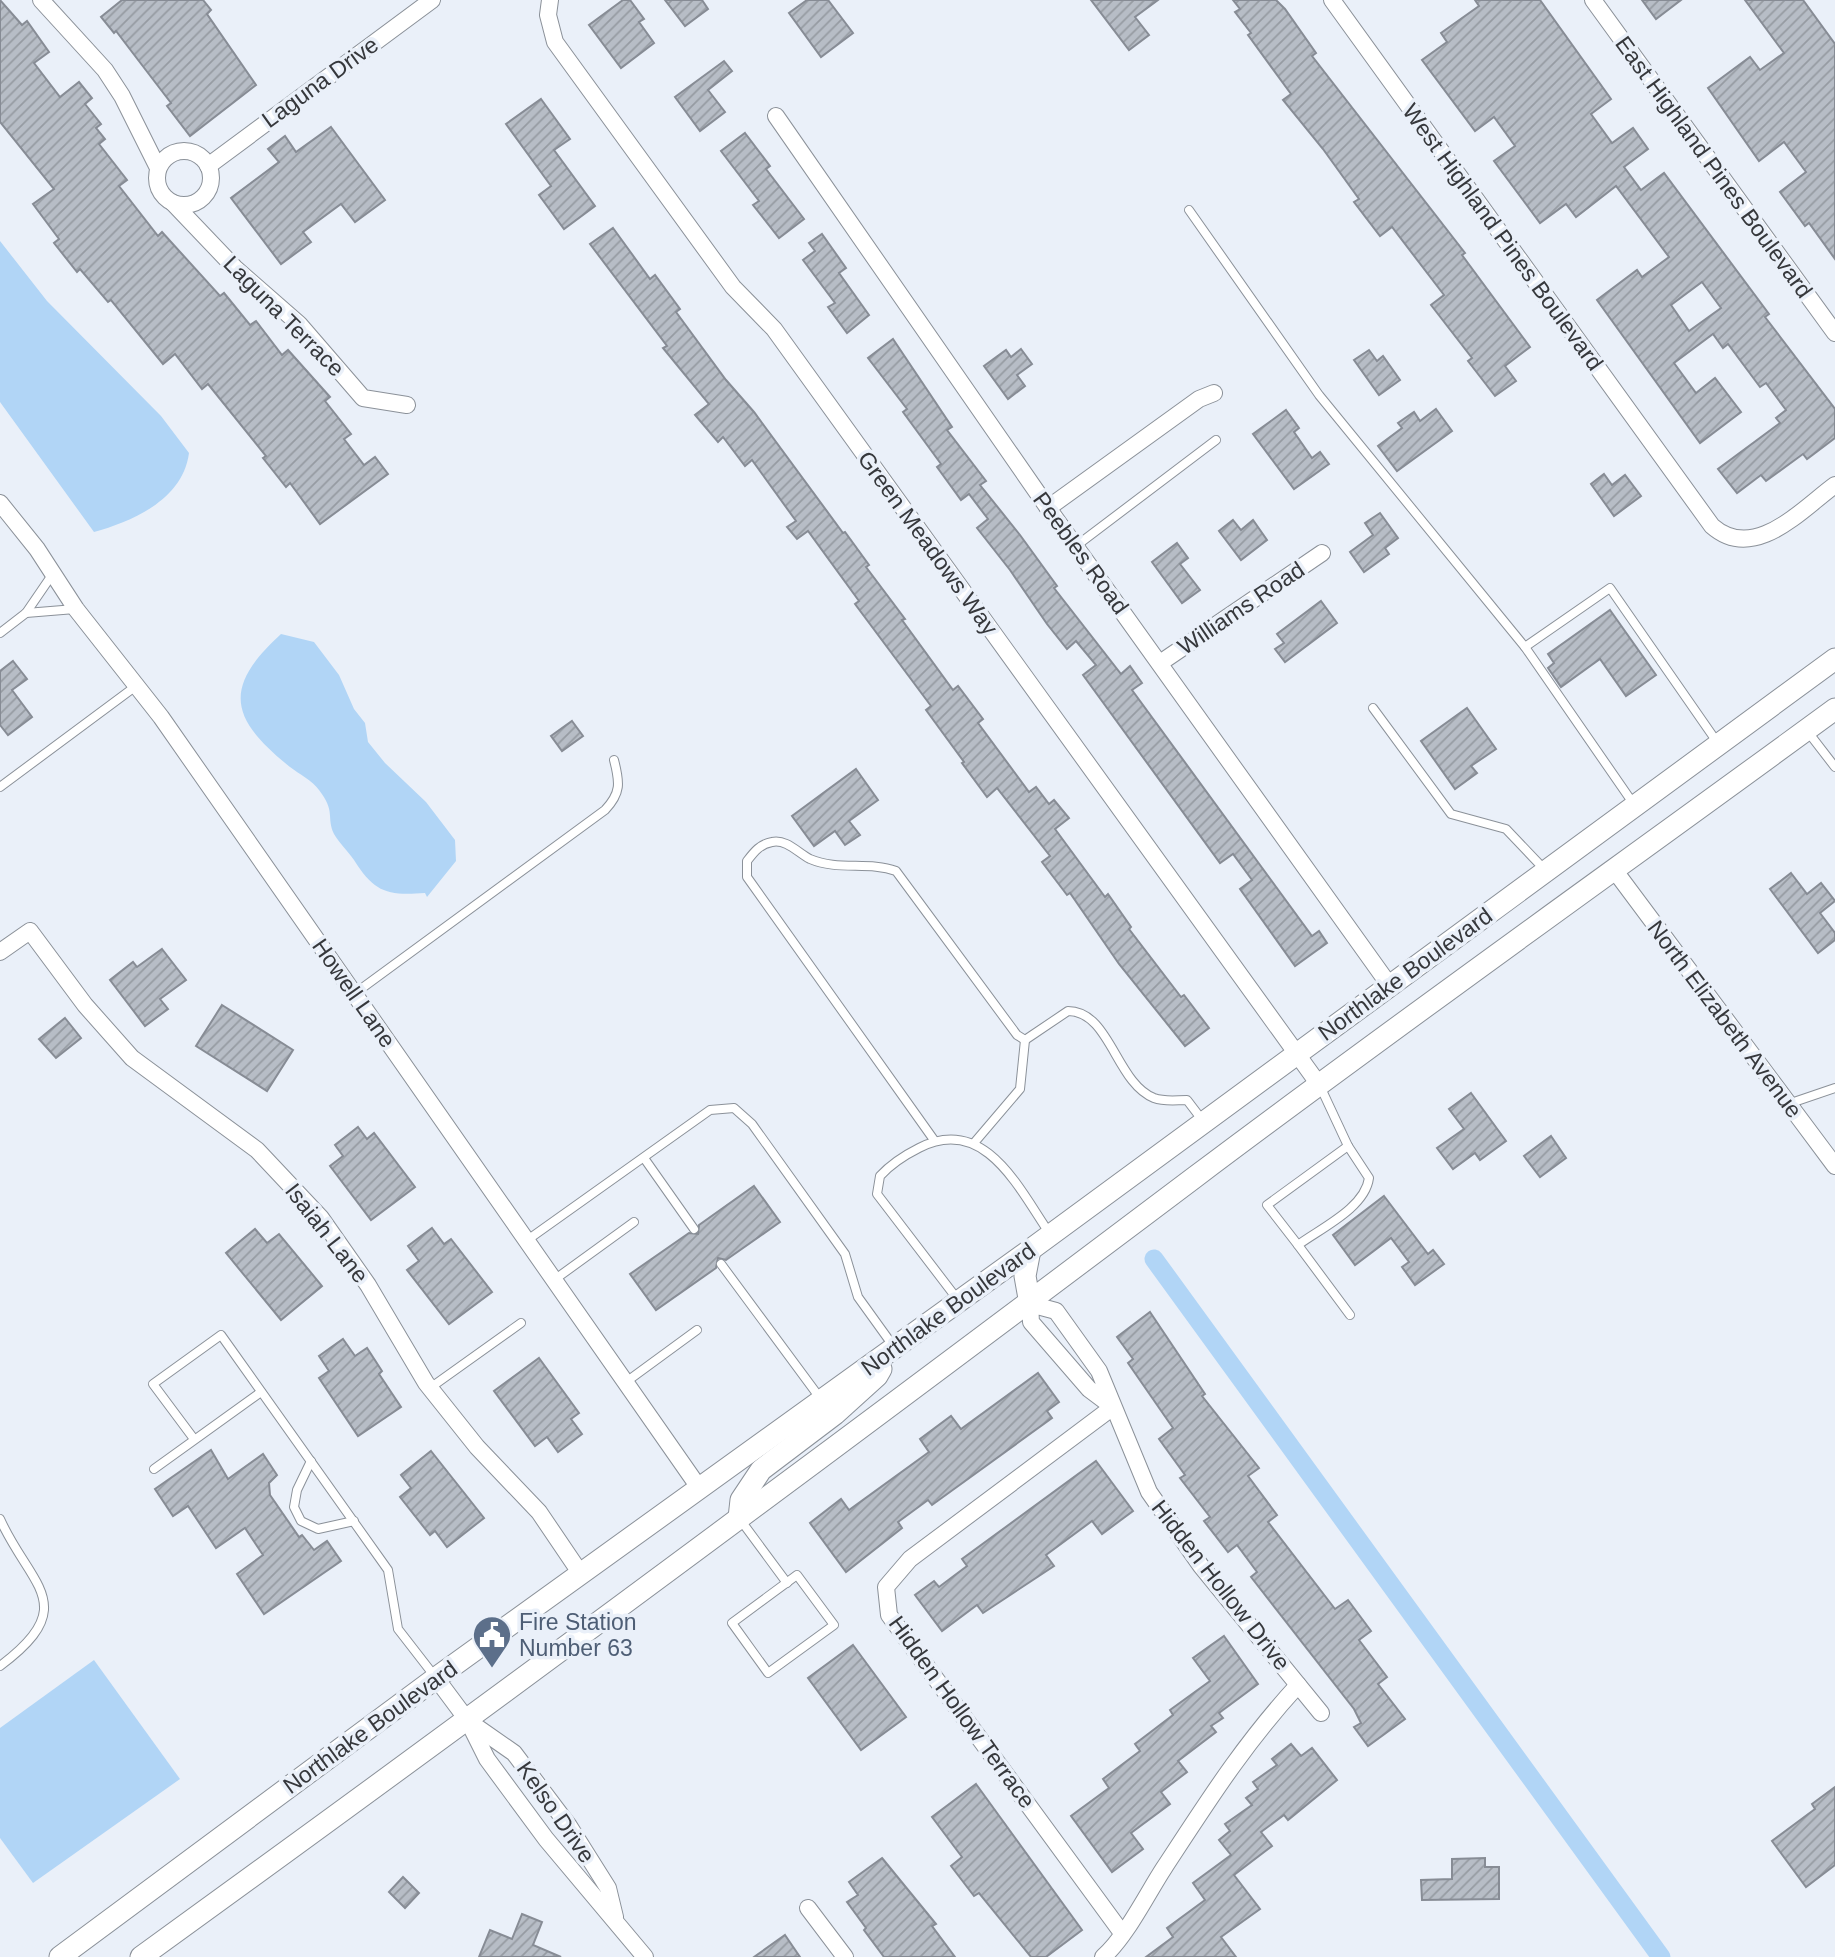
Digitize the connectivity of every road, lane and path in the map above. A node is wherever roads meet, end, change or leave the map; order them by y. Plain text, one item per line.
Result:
1 (41, 0) edge
2 (432, 0) edge
3 (550, 0) edge
4 (1332, 0) edge
5 (1593, 0) edge
6 (776, 116) dead end
7 (208, 166) junction
8 (159, 168) junction
9 (173, 203) junction
10 (1189, 210) dead end
11 (1835, 333) edge
12 (1214, 393) dead end
13 (407, 405) dead end
14 (1216, 440) dead end
15 (1835, 485) edge
16 (0, 503) edge
17 (1048, 508) junction
18 (1076, 546) junction
19 (1322, 553) dead end
20 (52, 575) junction
21 (76, 609) junction
22 (26, 613) junction
23 (0, 633) edge
24 (1525, 648) junction
25 (1835, 659) edge
26 (1160, 663) junction
27 (136, 686) junction
28 (1373, 708) dead end
29 (1835, 709) edge
30 (1807, 730) junction
31 (1719, 744) junction
32 (614, 760) dead end
33 (1835, 766) edge
34 (0, 787) edge
35 (1636, 806) junction
36 (1546, 871) junction
37 (1615, 871) junction
38 (0, 952) edge
39 (1390, 986) junction
40 (354, 993) junction
41 (1025, 1040) junction
42 (1296, 1052) junction
43 (1320, 1086) junction
44 (1835, 1088) edge
45 (1788, 1104) junction
46 (1203, 1121) junction
47 (934, 1140) junction
48 (974, 1143) junction
49 (1348, 1146) junction
50 (643, 1158) junction
51 (1835, 1166) edge
52 (634, 1222) dead end
53 (694, 1229) dead end
54 (1050, 1234) junction
55 (526, 1241) junction
56 (1298, 1245) junction
57 (1030, 1250) junction
58 (721, 1264) dead end
59 (554, 1280) junction
60 (959, 1301) junction
61 (1030, 1304) junction
62 (1350, 1315) dead end
63 (521, 1323) dead end
64 (697, 1330) dead end
65 (892, 1350) junction
66 (625, 1382) junction
67 (430, 1388) junction
68 (261, 1392) junction
69 (821, 1401) junction
70 (1113, 1407) junction
71 (194, 1438) junction
72 (311, 1461) junction
73 (154, 1469) dead end
74 (700, 1489) junction
75 (738, 1518) junction
76 (0, 1519) edge
77 (354, 1521) junction
78 (580, 1574) junction
79 (787, 1583) junction
80 (0, 1666) edge
81 (436, 1678) junction
82 (1298, 1685) junction
83 (1321, 1713) dead end
84 (468, 1721) junction
85 (808, 1908) dead end
86 (617, 1923) junction
87 (1122, 1933) junction
88 (60, 1957) edge
89 (141, 1957) edge
90 (645, 1957) edge
91 (845, 1957) edge
92 (1103, 1957) edge

1 - 8 street, Laguna Terrace
2 - 7 street, Laguna Drive
3 - 42 street, Green Meadows Way
4 - 15 street, West Highland Pines Boulevard
5 - 11 street, East Highland Pines Boulevard
6 - 17 street, Peebles Road
7 - 8 street
7 - 9 street
8 - 9 street, Laguna Terrace
9 - 13 street, Laguna Terrace
10 - 24 lane
12 - 17 street
14 - 18 lane
16 - 20 street, Howell Lane
17 - 18 street, Peebles Road
18 - 26 street, Peebles Road
19 - 26 street, Williams Road
20 - 21 street, Howell Lane
20 - 22 lane
21 - 22 lane
21 - 27 street, Howell Lane
22 - 23 lane
24 - 31 lane
24 - 35 lane
25 - 31 main road, Northlake Boulevard
26 - 39 street, Peebles Road
27 - 34 lane
27 - 40 street, Howell Lane
28 - 36 lane
29 - 30 main road, Northlake Boulevard
30 - 33 lane
30 - 37 main road, Northlake Boulevard
31 - 35 main road, Northlake Boulevard
32 - 40 lane
35 - 36 main road, Northlake Boulevard
36 - 39 main road, Northlake Boulevard
37 - 43 main road, Northlake Boulevard
37 - 45 street, North Elizabeth Avenue
38 - 67 street, Isaiah Lane
39 - 42 main road, Northlake Boulevard
40 - 55 street, Howell Lane
41 - 46 lane
41 - 47 lane
41 - 48 lane
42 - 43 street, Green Meadows Way
42 - 46 main road, Northlake Boulevard
43 - 49 lane
43 - 61 main road, Northlake Boulevard
44 - 45 lane
45 - 51 street, North Elizabeth Avenue
46 - 54 main road, Northlake Boulevard
47 - 48 lane
47 - 60 lane
48 - 54 lane
49 - 56 lane
49 - 56 lane
50 - 53 lane
50 - 55 lane
50 - 65 lane
52 - 59 lane
54 - 57 main road, Northlake Boulevard
55 - 59 street, Howell Lane
56 - 62 lane
57 - 60 main road, Northlake Boulevard
57 - 61 main road
58 - 69 lane
59 - 66 street, Howell Lane
60 - 65 main road, Northlake Boulevard
61 - 70 street, Hidden Hollow Drive
61 - 70 street, Hidden Hollow Drive
61 - 75 main road, Northlake Boulevard
63 - 67 lane
64 - 66 lane
65 - 69 main road, Northlake Boulevard
65 - 75 main road
66 - 74 street, Howell Lane
67 - 78 street, Isaiah Lane
68 - 71 lane
68 - 71 lane
68 - 72 lane
69 - 74 main road, Northlake Boulevard
70 - 82 street, Hidden Hollow Drive
70 - 87 street, Hidden Hollow Terrace
71 - 73 lane
72 - 77 lane
72 - 77 lane
74 - 78 main road, Northlake Boulevard
75 - 79 lane
75 - 84 main road, Northlake Boulevard
76 - 80 lane
77 - 81 lane
78 - 81 main road, Northlake Boulevard
79 - 79 lane
81 - 84 street, Kelso Drive
81 - 88 main road, Northlake Boulevard
82 - 83 street
82 - 87 street, Hidden Hollow Drive
84 - 86 street, Kelso Drive
84 - 86 street, Kelso Drive
84 - 89 main road, Northlake Boulevard
85 - 91 street
86 - 90 street, Kelso Drive
87 - 92 street, Hidden Hollow Drive

